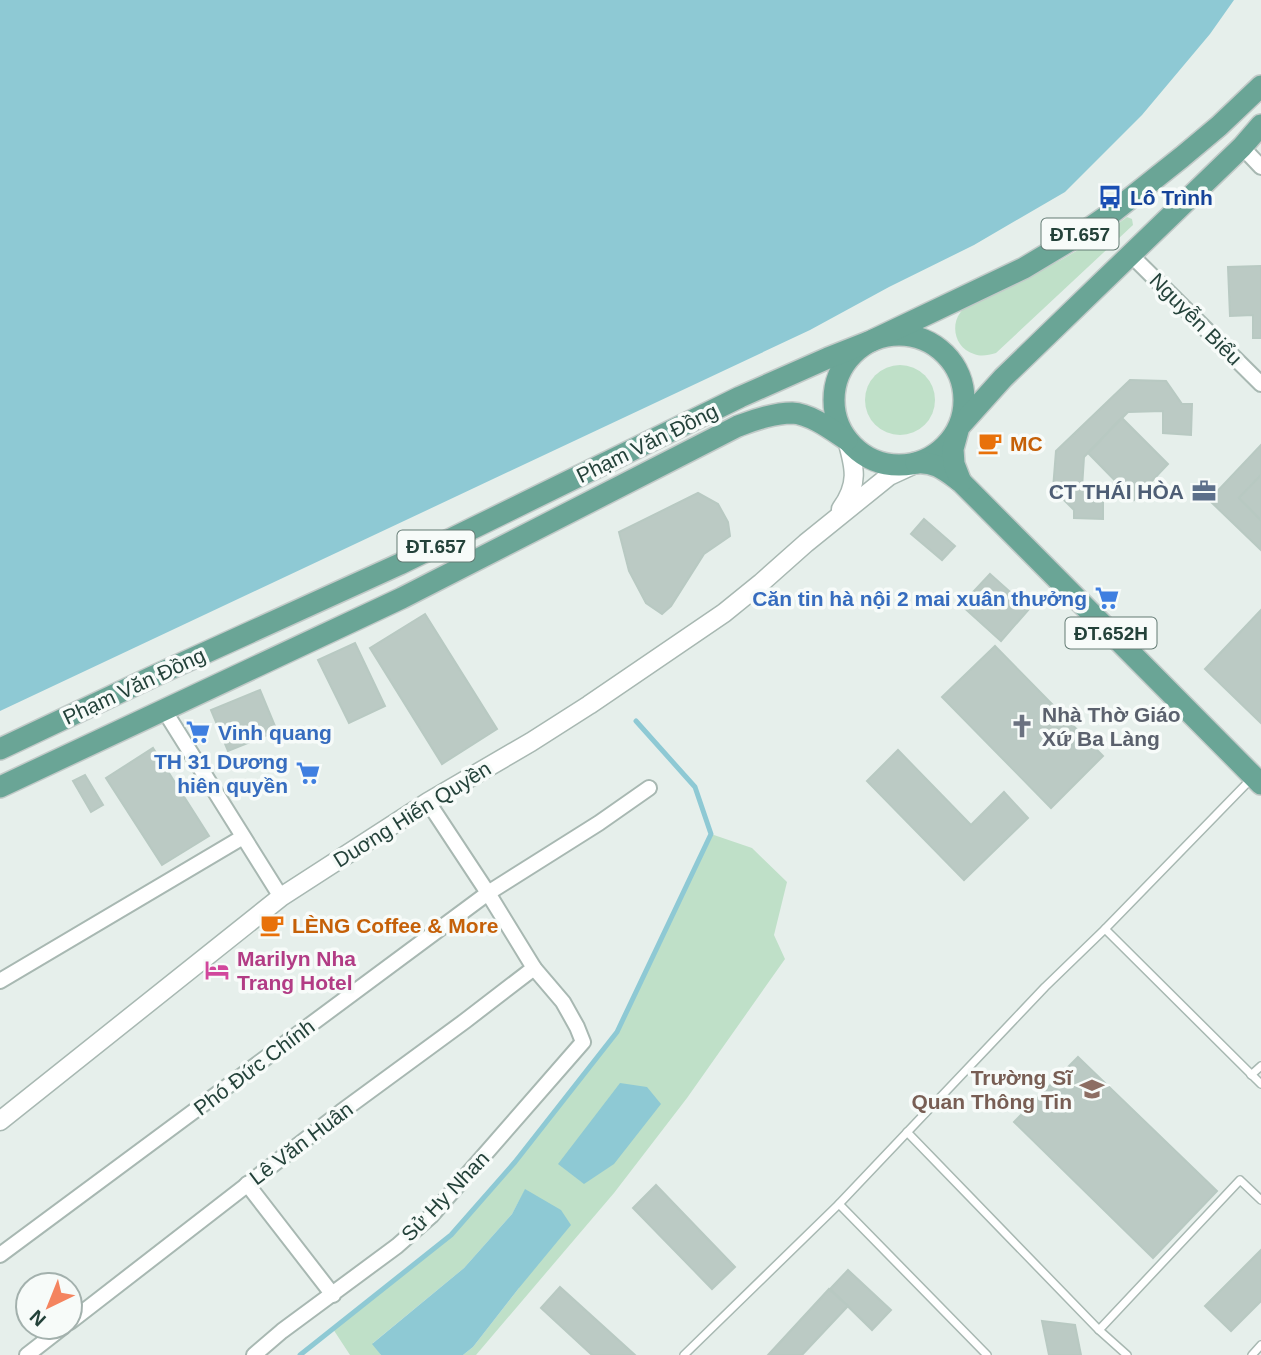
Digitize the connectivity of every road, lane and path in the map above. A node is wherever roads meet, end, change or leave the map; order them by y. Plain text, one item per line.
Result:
1 (1261, 86) edge
2 (1261, 125) edge
3 (1242, 147) junction
4 (1261, 167) edge
5 (1131, 255) junction
6 (871, 341) junction
7 (1261, 384) edge
8 (959, 427) junction
9 (847, 440) junction
10 (916, 463) junction
11 (961, 482) junction
12 (833, 520) junction
13 (164, 710) junction
14 (0, 749) edge
15 (1257, 780) edge
16 (0, 787) edge
17 (649, 788) dead end
18 (428, 802) junction
19 (243, 837) junction
20 (488, 893) junction
21 (281, 897) junction
22 (1105, 929) junction
23 (534, 968) junction
24 (0, 981) edge
25 (1261, 1066) edge
26 (1251, 1075) junction
27 (1261, 1084) edge
28 (0, 1121) edge
29 (907, 1132) junction
30 (247, 1184) junction
31 (1261, 1200) edge
32 (839, 1204) junction
33 (0, 1255) edge
34 (334, 1295) junction
35 (84, 1311) edge
36 (1099, 1330) junction
37 (45, 1341) edge
38 (1261, 1345) edge
39 (27, 1355) edge
40 (254, 1355) edge
41 (684, 1355) edge
42 (987, 1355) edge
43 (1127, 1355) edge
44 (1252, 1355) edge

1 - 6 main road, Phạm Văn Đồng / ĐT.657
2 - 3 main road, ĐT.657
3 - 4 street
3 - 5 main road, ĐT.657
5 - 7 street, Nguyễn Biểu
5 - 8 main road, ĐT.657
6 - 8 main road, ĐT.657
6 - 9 main road, ĐT.657
6 - 14 main road, Phạm Văn Đồng / ĐT.657
8 - 10 main road, ĐT.657
8 - 11 main road
9 - 10 main road, ĐT.657
9 - 12 street, Duơng Hiến Quyền
9 - 13 main road, Phạm Văn Đồng / ĐT.657
10 - 11 main road, ĐT.652H
10 - 12 street, Duơng Hiến Quyền
11 - 15 main road, ĐT.652H
12 - 18 street, Duơng Hiến Quyền
13 - 16 main road, Phạm Văn Đồng / ĐT.657
13 - 19 street
15 - 22 lane
17 - 20 street, Phó Đức Chính
18 - 20 street
18 - 21 street, Duơng Hiến Quyền
19 - 21 street
19 - 24 street
20 - 23 street
20 - 33 street, Phó Đức Chính
21 - 28 street, Duơng Hiến Quyền
22 - 26 lane
22 - 29 lane
23 - 30 street, Lê Văn Huân
23 - 34 street, Sử Hy Nhan
25 - 26 lane
26 - 27 lane
29 - 32 lane
29 - 36 lane
30 - 34 street
30 - 35 street, Lê Văn Huân
31 - 36 lane
32 - 41 lane
32 - 42 lane
34 - 40 street, Sử Hy Nhan
36 - 43 lane
37 - 39 street
38 - 44 lane

